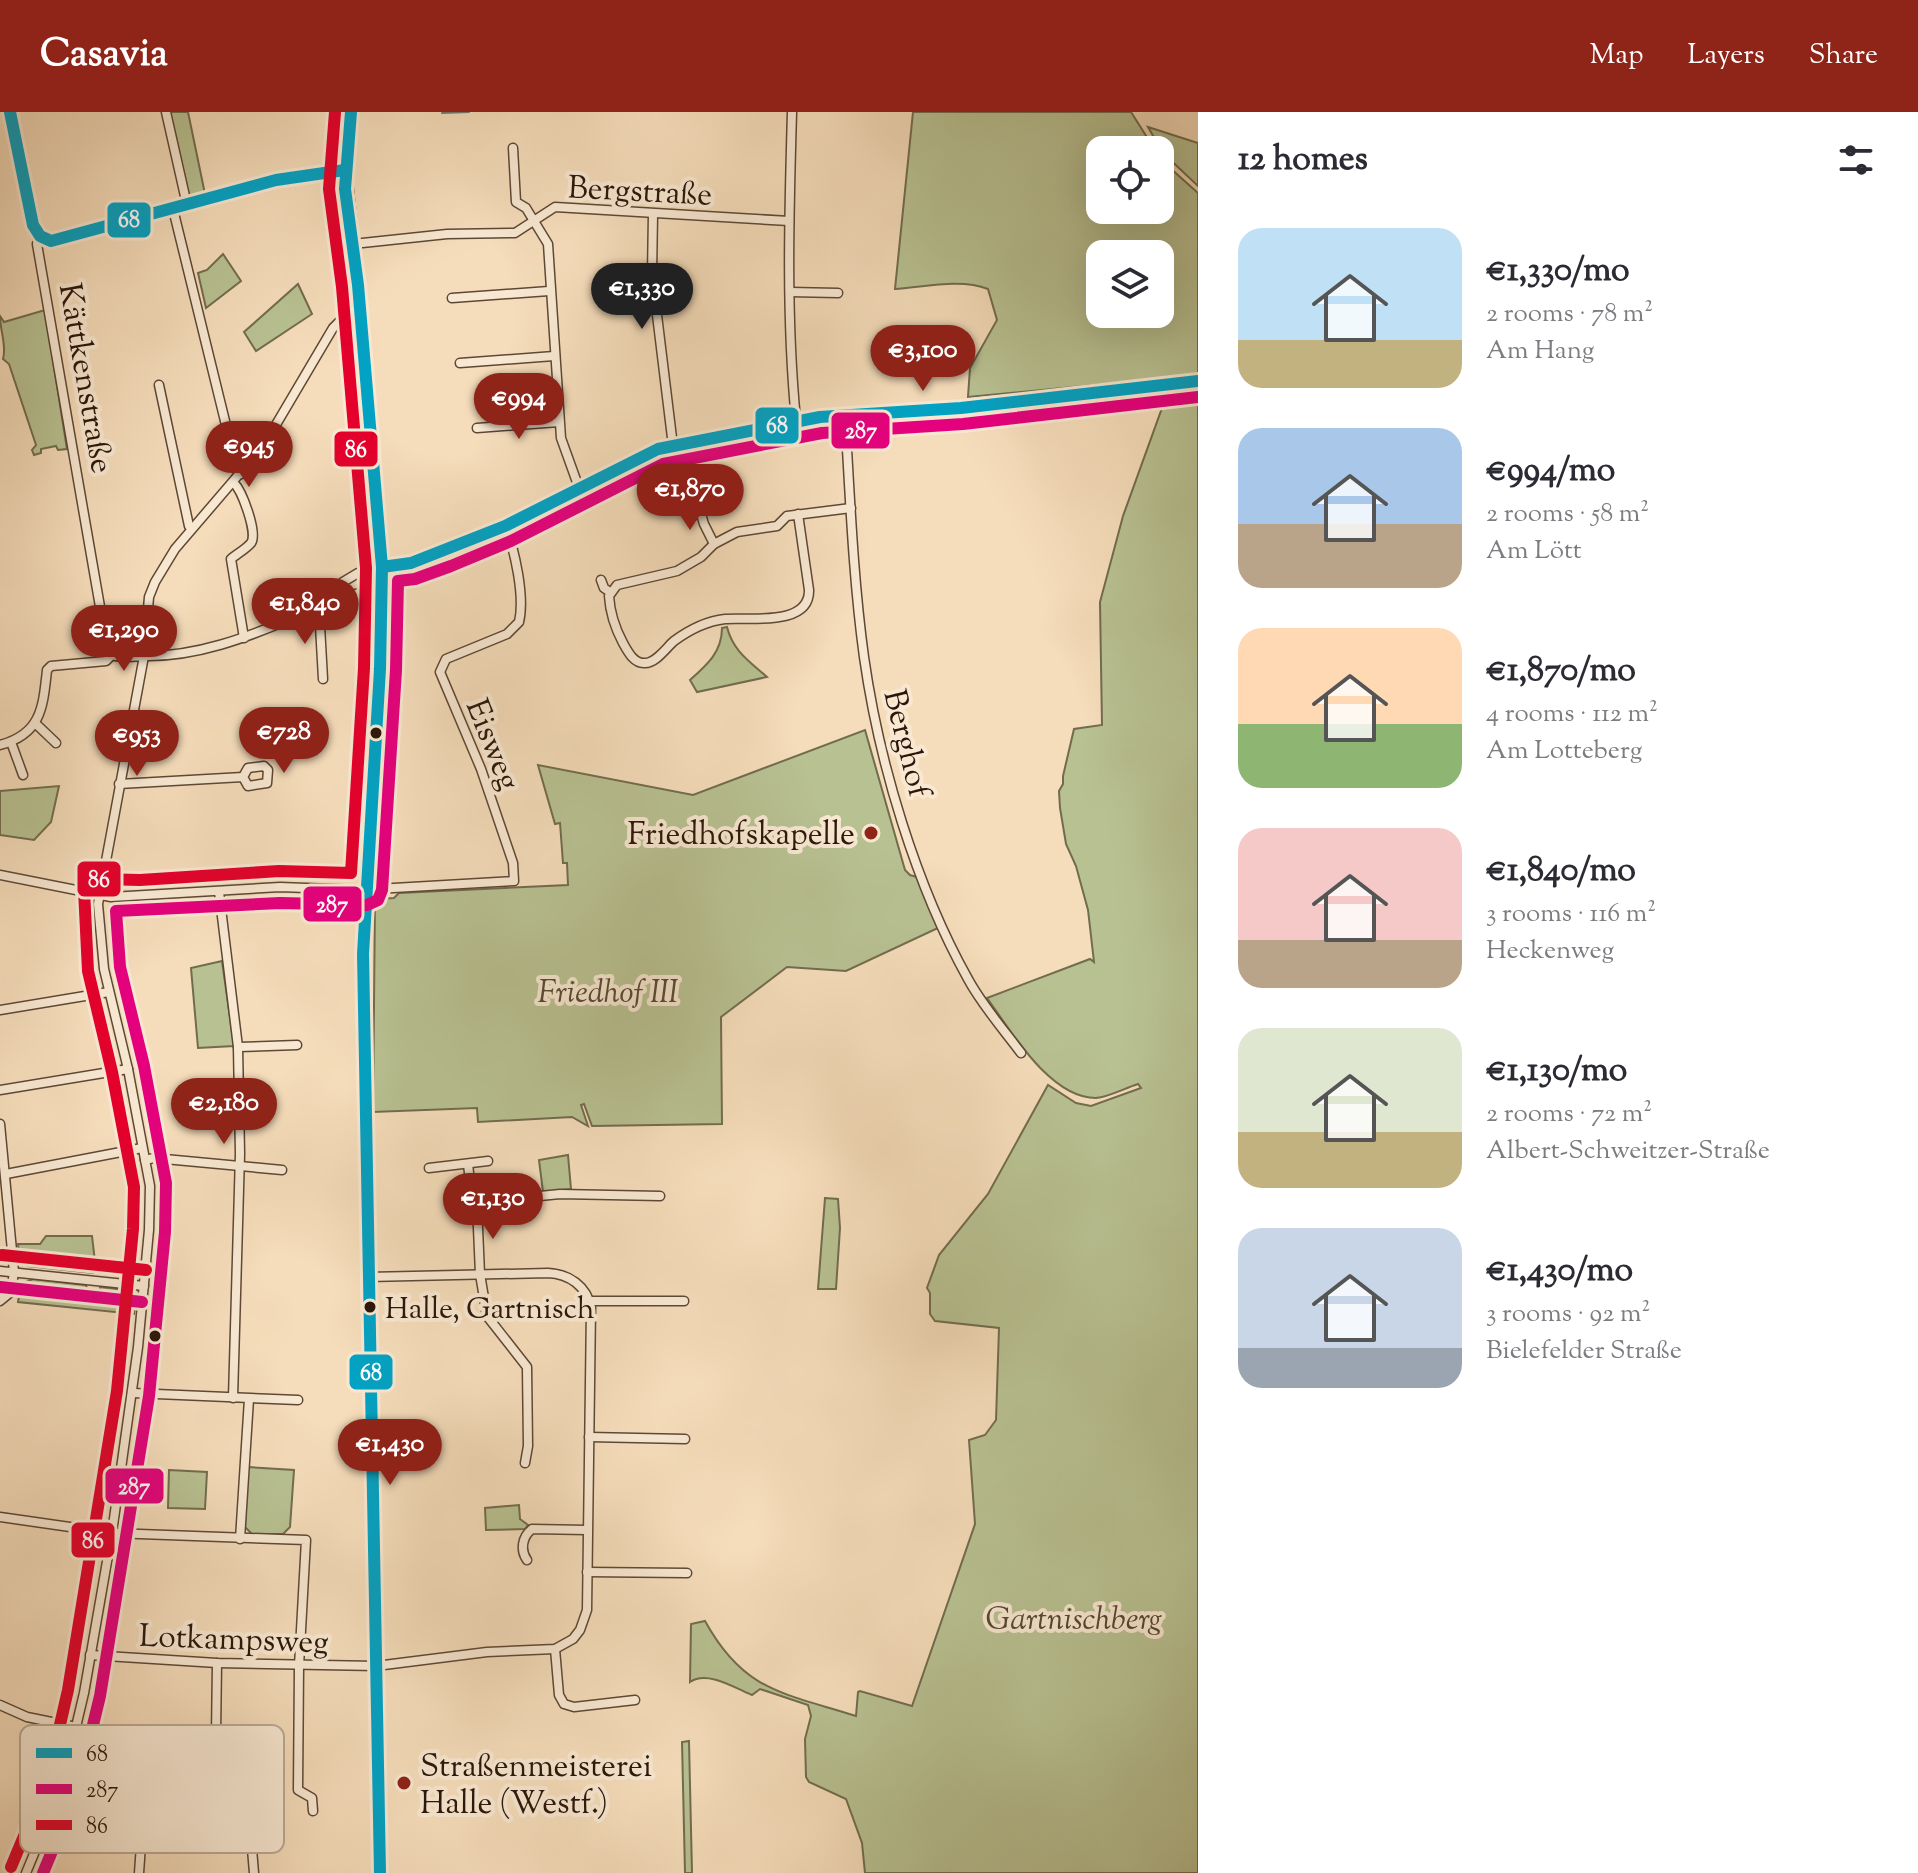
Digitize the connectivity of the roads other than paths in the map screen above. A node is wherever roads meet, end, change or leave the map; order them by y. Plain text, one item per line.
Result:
1 (10, 112) edge
2 (166, 112) edge
3 (792, 112) edge
4 (513, 148) dead end
5 (187, 205) junction
6 (173, 209) junction
7 (653, 214) junction
8 (534, 221) junction
9 (789, 221) junction
10 (40, 236) junction
11 (353, 244) junction
12 (549, 291) junction
13 (790, 292) junction
14 (838, 293) dead end
15 (452, 298) dead end
16 (360, 314) junction
17 (554, 356) junction
18 (460, 363) dead end
19 (1198, 381) edge
20 (159, 385) dead end
21 (845, 415) junction
22 (796, 420) junction
23 (559, 422) junction
24 (477, 428) dead end
25 (673, 446) junction
26 (241, 474) junction
27 (234, 483) junction
28 (579, 488) junction
29 (698, 504) dead end
30 (851, 508) junction
31 (798, 514) junction
32 (505, 526) junction
33 (192, 528) junction
34 (714, 544) junction
35 (382, 567) junction
36 (358, 573) dead end
37 (601, 580) dead end
38 (382, 590) junction
39 (610, 592) junction
40 (332, 600) junction
41 (319, 608) junction
42 (244, 638) junction
43 (112, 655) junction
44 (144, 656) junction
45 (323, 679) dead end
46 (35, 723) junction
47 (11, 742) junction
48 (56, 743) dead end
49 (0, 745) edge
50 (23, 775) dead end
51 (243, 777) dead end
52 (119, 784) junction
53 (0, 875) edge
54 (366, 889) junction
55 (219, 892) junction
56 (99, 895) junction
57 (109, 992) junction
58 (0, 1010) edge
59 (297, 1045) dead end
60 (238, 1047) junction
61 (1021, 1053) dead end
62 (128, 1069) junction
63 (0, 1090) edge
64 (0, 1124) edge
65 (142, 1148) junction
66 (145, 1160) junction
67 (488, 1161) dead end
68 (468, 1164) junction
69 (239, 1168) junction
70 (429, 1168) dead end
71 (282, 1170) dead end
72 (6, 1174) junction
73 (660, 1196) dead end
74 (477, 1205) junction
75 (0, 1271) edge
76 (14, 1272) junction
77 (480, 1274) junction
78 (368, 1277) junction
79 (144, 1286) junction
80 (0, 1301) edge
81 (590, 1301) junction
82 (684, 1301) dead end
83 (133, 1393) junction
84 (233, 1398) junction
85 (249, 1399) junction
86 (298, 1400) dead end
87 (589, 1437) junction
88 (685, 1439) dead end
89 (525, 1463) dead end
90 (0, 1517) edge
91 (587, 1530) junction
92 (112, 1533) junction
93 (240, 1539) junction
94 (527, 1560) dead end
95 (587, 1572) junction
96 (687, 1573) dead end
97 (555, 1649) junction
98 (90, 1655) junction
99 (217, 1663) junction
100 (299, 1666) junction
101 (376, 1666) junction
102 (635, 1700) dead end
103 (0, 1705) edge
104 (66, 1725) edge
105 (76, 1725) edge
106 (216, 1725) edge
107 (313, 1811) dead end
108 (34, 1853) edge
109 (140, 1853) edge
110 (252, 1853) edge
111 (26, 1873) edge
112 (139, 1873) edge
113 (254, 1873) edge
114 (380, 1873) edge

1 - 10 street, Kättkenstraße
2 - 5 street
3 - 9 street
4 - 8 street
5 - 6 street
5 - 11 street
6 - 10 street
6 - 26 street
7 - 8 street, Bergstraße
7 - 9 street, Bergstraße
7 - 25 street
8 - 11 street, Bergstraße
8 - 12 street
9 - 13 street
10 - 43 street, Kättkenstraße
11 - 16 street
12 - 15 street
12 - 17 street
13 - 14 street
13 - 22 street
16 - 26 street
16 - 35 street
17 - 18 street
17 - 23 street
19 - 21 street
20 - 33 street
21 - 22 street
21 - 30 street, Berghof
22 - 25 street
23 - 24 street
23 - 28 street
25 - 28 street
26 - 27 street
27 - 33 street
27 - 42 street
28 - 32 street
29 - 34 street
30 - 31 street
30 - 61 street, Berghof
31 - 34 street
31 - 39 street
32 - 35 street
32 - 54 street, Eisweg
33 - 44 street
34 - 39 street
35 - 38 street
36 - 40 street
37 - 39 street
38 - 40 street
38 - 54 street
40 - 41 street
41 - 42 street
41 - 45 street
42 - 44 street
43 - 44 street
43 - 46 street
44 - 52 street
46 - 47 street
46 - 48 street
47 - 49 street
47 - 50 street
51 - 52 street
52 - 56 street
53 - 56 street
54 - 55 street
54 - 78 street
55 - 56 street
55 - 60 street
56 - 57 street
57 - 58 street
57 - 62 street
59 - 60 street
60 - 69 street
62 - 63 street
62 - 65 street
64 - 72 street
65 - 66 street
65 - 72 street
66 - 69 street
66 - 79 street
67 - 68 street
68 - 70 street
68 - 74 street
69 - 71 street
69 - 84 street
72 - 76 street
73 - 74 street
74 - 77 street
75 - 76 street
76 - 79 street
76 - 80 street
77 - 78 street
77 - 81 street
77 - 89 street
78 - 101 street
79 - 83 street
81 - 82 street
81 - 87 street
83 - 84 street
83 - 92 street
84 - 85 street
85 - 86 street
85 - 93 street
87 - 88 street
87 - 91 street
90 - 92 street
91 - 94 street
91 - 95 street
92 - 93 street
92 - 98 street
93 - 100 street
95 - 96 street
95 - 97 street
97 - 101 street, Lotkampsweg
97 - 102 street
98 - 99 street, Lotkampsweg
98 - 105 street
99 - 100 street, Lotkampsweg
99 - 106 street
100 - 101 street, Lotkampsweg
100 - 107 street
101 - 114 street
103 - 104 street
108 - 111 street
109 - 112 street
110 - 113 street

